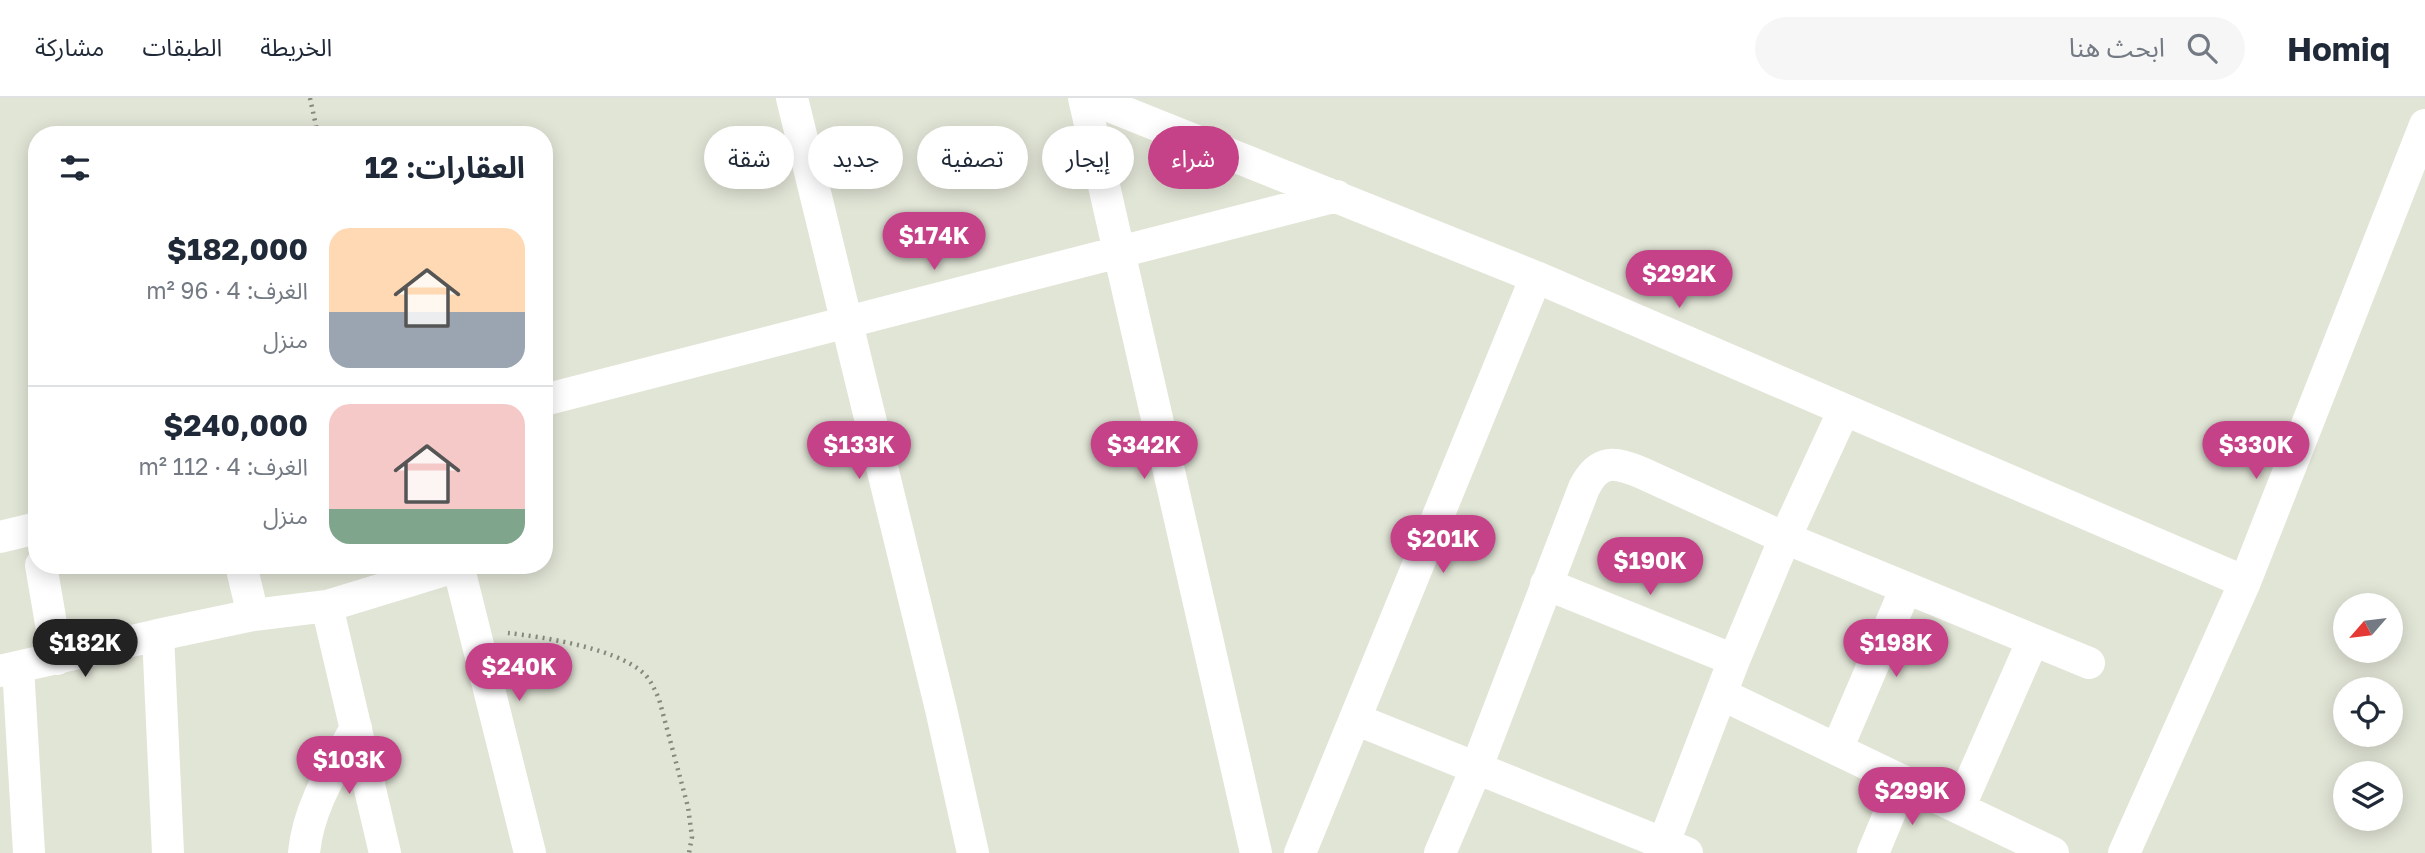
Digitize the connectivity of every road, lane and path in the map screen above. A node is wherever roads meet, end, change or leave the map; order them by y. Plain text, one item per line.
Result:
1 (310, 98) edge
2 (792, 98) edge
3 (1096, 99) edge
4 (2425, 125) edge
5 (316, 126) edge
6 (1337, 196) junction
7 (1119, 253) junction
8 (1536, 277) junction
9 (846, 321) junction
10 (553, 398) edge
11 (1844, 410) junction
12 (28, 534) edge
13 (0, 537) edge
14 (1785, 538) junction
15 (43, 574) edge
16 (243, 574) edge
17 (432, 574) edge
18 (460, 574) edge
19 (2245, 582) junction
20 (1546, 584) junction
21 (1906, 587) junction
22 (327, 606) junction
23 (253, 615) junction
24 (474, 629) junction
25 (158, 635) junction
26 (2033, 640) junction
27 (57, 659) junction
28 (1734, 660) junction
29 (2089, 663) dead end
30 (9, 669) edge
31 (1721, 694) junction
32 (1355, 719) junction
33 (356, 728) junction
34 (1837, 750) junction
35 (1476, 769) junction
36 (1903, 781) junction
37 (1959, 808) junction
38 (1670, 850) edge
39 (29, 853) edge
40 (168, 853) edge
41 (304, 853) edge
42 (385, 853) edge
43 (530, 853) edge
44 (689, 853) edge
45 (973, 853) edge
46 (1256, 853) edge
47 (1300, 853) edge
48 (1440, 853) edge
49 (1872, 853) edge
50 (2053, 853) edge
51 (2124, 853) edge

1 - 5 path
2 - 9 street
3 - 6 street
3 - 7 street
4 - 19 street
6 - 7 street
6 - 8 street
7 - 9 street
7 - 46 street
8 - 11 street
8 - 32 street
9 - 10 street
9 - 45 street
11 - 14 street
11 - 19 street
12 - 13 street
14 - 20 street
14 - 21 street
14 - 28 street
15 - 27 street
16 - 23 street
17 - 22 street
18 - 24 street
19 - 51 street
20 - 28 street
20 - 35 street
21 - 26 street
21 - 34 street
22 - 23 street
22 - 33 street
23 - 25 street
24 - 43 street
24 - 44 path
25 - 27 street
25 - 40 street
26 - 29 street
26 - 37 street
27 - 30 street
28 - 31 street
30 - 39 street
31 - 34 street
31 - 38 street
32 - 35 street
32 - 47 street
33 - 41 street
33 - 42 street
34 - 36 street
35 - 38 street
35 - 48 street
36 - 37 street
36 - 49 street
37 - 50 street

